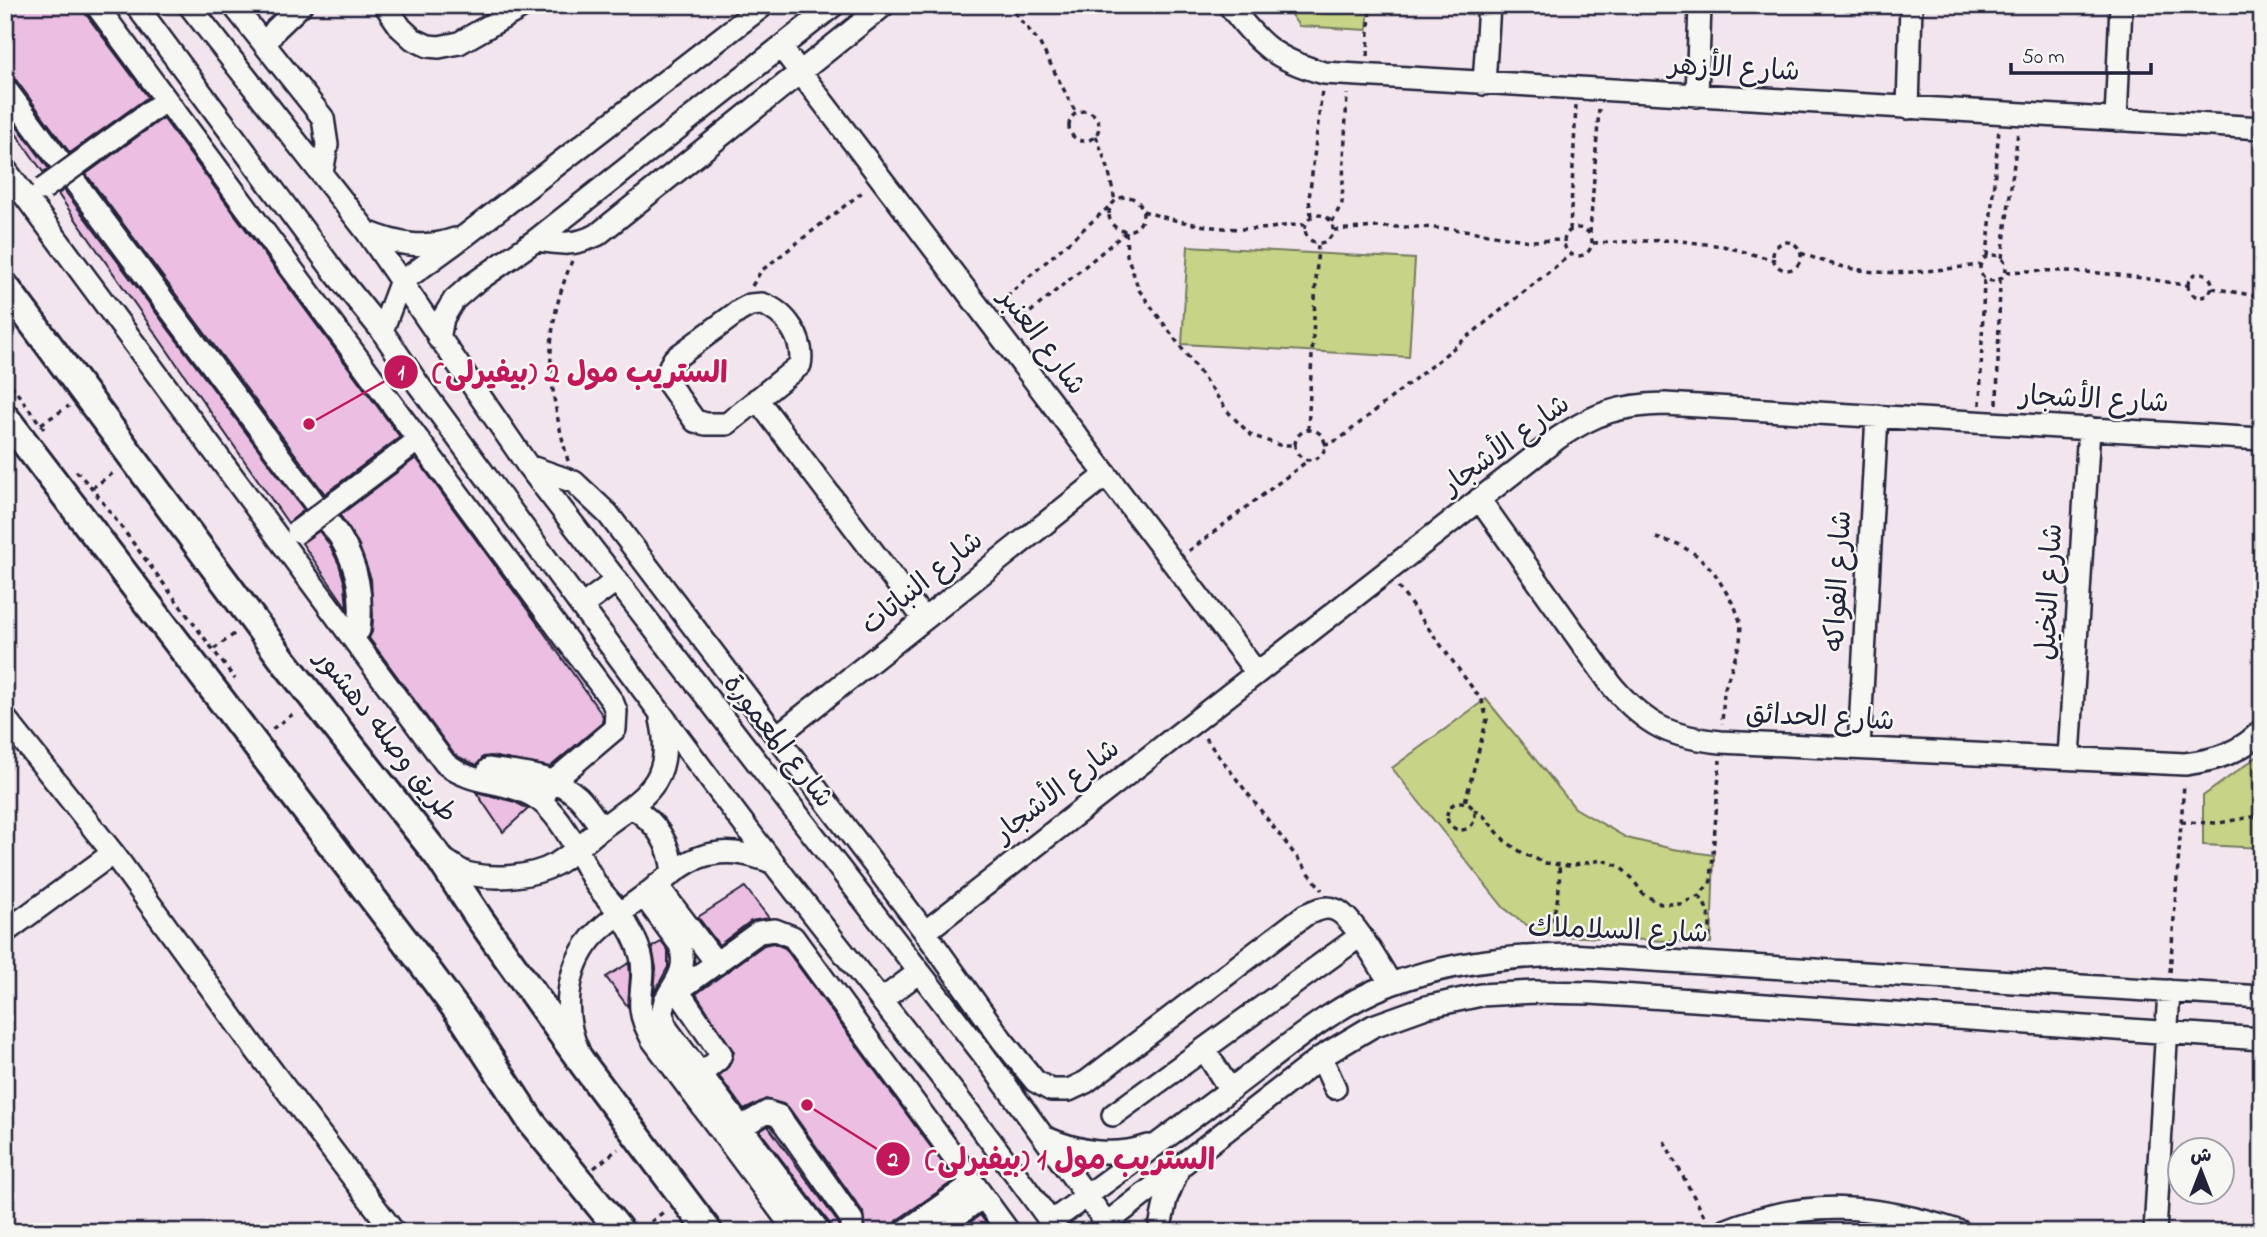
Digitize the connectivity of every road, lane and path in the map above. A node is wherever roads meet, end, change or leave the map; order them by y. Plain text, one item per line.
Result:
1 (96, 5) edge
2 (136, 5) edge
3 (189, 5) edge
4 (233, 5) edge
5 (289, 5) edge
6 (301, 5) edge
7 (385, 5) edge
8 (764, 5) edge
9 (834, 5) edge
10 (884, 5) edge
11 (923, 5) edge
12 (975, 5) edge
13 (1007, 5) edge
14 (1229, 5) edge
15 (1370, 5) edge
16 (1489, 5) edge
17 (1700, 5) edge
18 (1911, 5) edge
19 (2121, 5) edge
20 (518, 7) edge
21 (250, 26) junction
22 (265, 45) junction
23 (781, 47) junction
24 (800, 73) junction
25 (1324, 74) junction
26 (1358, 77) junction
27 (1484, 84) junction
28 (5, 88) edge
29 (1577, 89) junction
30 (1601, 90) junction
31 (1697, 96) junction
32 (166, 100) junction
33 (1908, 108) junction
34 (1076, 113) junction
35 (2010, 114) junction
36 (2116, 120) junction
37 (2262, 128) edge
38 (1096, 136) junction
39 (5, 154) edge
40 (5, 169) edge
41 (322, 173) junction
42 (880, 178) junction
43 (36, 194) junction
44 (1113, 203) junction
45 (1143, 211) junction
46 (1311, 216) junction
47 (1332, 222) junction
48 (1304, 225) junction
49 (1334, 230) junction
50 (1570, 230) junction
51 (367, 232) junction
52 (1126, 232) junction
53 (1590, 233) junction
54 (466, 235) junction
55 (536, 240) junction
56 (1564, 240) junction
57 (580, 243) junction
58 (1318, 243) junction
59 (1593, 243) junction
60 (1801, 253) junction
61 (1570, 255) junction
62 (1987, 256) junction
63 (2002, 258) junction
64 (1774, 260) junction
65 (1980, 265) junction
66 (2006, 272) junction
67 (1984, 278) junction
68 (2000, 280) junction
69 (400, 283) junction
70 (5, 286) edge
71 (2189, 286) junction
72 (2212, 288) junction
73 (2262, 297) edge
74 (750, 305) junction
75 (985, 315) junction
76 (382, 331) junction
77 (1001, 337) junction
78 (439, 339) junction
79 (757, 399) junction
80 (71, 405) dead end
81 (1877, 416) junction
82 (5, 417) edge
83 (1988, 423) junction
84 (41, 424) dead end
85 (2089, 428) junction
86 (1308, 430) junction
87 (2262, 439) edge
88 (417, 441) junction
89 (1324, 444) junction
90 (1295, 445) junction
91 (1310, 459) junction
92 (528, 466) junction
93 (118, 469) dead end
94 (1105, 475) junction
95 (574, 482) junction
96 (92, 488) dead end
97 (1479, 499) junction
98 (290, 537) junction
99 (1656, 538) dead end
100 (1173, 563) junction
101 (1387, 571) junction
102 (617, 580) junction
103 (582, 606) junction
104 (924, 619) junction
105 (241, 629) dead end
106 (355, 633) junction
107 (214, 649) dead end
108 (1257, 673) junction
109 (298, 710) dead end
110 (660, 715) junction
111 (5, 718) edge
112 (1193, 722) junction
113 (272, 729) dead end
114 (2262, 730) edge
115 (776, 737) junction
116 (1721, 742) junction
117 (1859, 748) junction
118 (2069, 758) junction
119 (2185, 764) junction
120 (554, 781) junction
121 (542, 802) junction
122 (1465, 802) junction
123 (632, 807) junction
124 (1474, 810) junction
125 (2262, 815) edge
126 (2181, 821) junction
127 (602, 828) junction
128 (576, 849) junction
129 (113, 853) junction
130 (438, 856) junction
131 (774, 863) junction
132 (1559, 864) junction
133 (658, 885) junction
134 (1699, 896) junction
135 (1336, 910) junction
136 (620, 914) junction
137 (5, 932) edge
138 (925, 932) junction
139 (1360, 936) junction
140 (1518, 956) junction
141 (1708, 963) junction
142 (717, 964) junction
143 (919, 972) junction
144 (1391, 984) junction
145 (2169, 991) junction
146 (671, 996) junction
147 (2262, 997) edge
148 (883, 999) junction
149 (2166, 1032) junction
150 (2262, 1039) edge
151 (1002, 1040) junction
152 (1203, 1049) junction
153 (983, 1054) junction
154 (1321, 1057) junction
155 (586, 1068) junction
156 (701, 1074) junction
157 (1335, 1088) dead end
158 (1230, 1090) junction
159 (1113, 1115) dead end
160 (741, 1127) junction
161 (1044, 1137) junction
162 (1166, 1137) junction
163 (1664, 1141) dead end
164 (622, 1146) dead end
165 (1195, 1156) junction
166 (593, 1170) dead end
167 (1178, 1170) junction
168 (977, 1190) junction
169 (1087, 1195) junction
170 (667, 1209) dead end
171 (1055, 1227) edge
172 (1105, 1229) edge
173 (632, 1230) edge
174 (394, 1232) edge
175 (709, 1232) edge
176 (796, 1232) edge
177 (820, 1232) edge
178 (852, 1232) edge
179 (904, 1232) edge
180 (935, 1232) edge
181 (1009, 1232) edge
182 (1159, 1232) edge
183 (1713, 1232) edge
184 (1722, 1232) edge
185 (1961, 1232) edge
186 (2155, 1232) edge

1 - 32 street
2 - 76 street
3 - 41 street, شارع المعمورة
4 - 21 street
5 - 21 street
6 - 22 street
7 - 20 street
8 - 54 street
9 - 23 street
10 - 24 street
11 - 12 path
13 - 34 path
14 - 25 street, شارع الأزهر
15 - 26 path
16 - 27 street
17 - 31 street
18 - 33 street
19 - 36 street
21 - 22 street
22 - 41 street
23 - 24 street, شارع العنبر
23 - 55 street
24 - 42 street, شارع العنبر
24 - 57 street
25 - 26 street, شارع الأزهر
25 - 46 path
26 - 27 street, شارع الأزهر
26 - 47 path
27 - 29 street, شارع الأزهر
28 - 106 street
29 - 30 street, شارع الأزهر
29 - 50 path
30 - 31 street, شارع الأزهر
30 - 53 path
31 - 33 street, شارع الأزهر
32 - 43 street, bridge
32 - 88 street
33 - 35 street, شارع الأزهر
34 - 38 path
34 - 38 path
35 - 36 street, شارع الأزهر
35 - 62 path
35 - 63 path
36 - 37 street, شارع الأزهر
38 - 44 path
39 - 43 street
40 - 43 street
41 - 51 street, شارع المعمورة
42 - 74 path
42 - 75 street, شارع العنبر
43 - 98 street
44 - 45 path
44 - 52 path
44 - 75 path
45 - 48 path
45 - 52 path
46 - 47 path
46 - 48 path
47 - 49 path
48 - 58 path
49 - 56 path
49 - 58 path
50 - 53 path
50 - 56 path
51 - 54 street
51 - 69 street, شارع المعمورة
52 - 77 path
52 - 90 path
53 - 59 path
54 - 69 street
55 - 57 street
55 - 78 street
56 - 61 path
57 - 95 path
58 - 86 path
59 - 61 path
59 - 64 path
60 - 64 path
60 - 64 path
60 - 65 path
61 - 89 path
62 - 63 path
62 - 65 path
63 - 66 path
65 - 67 path
66 - 68 path
66 - 71 path
67 - 68 path
67 - 83 path
68 - 83 path
69 - 76 street
69 - 78 street, شارع المعمورة
70 - 130 main road, طريق وصله دهشور
71 - 72 path
71 - 72 path
72 - 73 path
74 - 79 street
74 - 79 street
75 - 77 street, شارع العنبر
76 - 103 street
77 - 94 street, شارع العنبر
78 - 92 street, شارع المعمورة
79 - 104 street
80 - 84 path
81 - 83 street, شارع الأشجار
81 - 97 street, شارع الأشجار
81 - 117 street, شارع الفواكه
82 - 173 main road
83 - 85 street, شارع الأشجار
85 - 87 street, شارع الأشجار
85 - 118 street, شارع النخيل
86 - 89 path
86 - 90 path
88 - 98 street, bridge
88 - 120 street
89 - 91 path
90 - 91 path
91 - 100 path
92 - 95 street
92 - 102 street, شارع المعمورة
93 - 96 path
94 - 100 street, شارع العنبر
94 - 104 street, شارع النباتات
95 - 115 street
97 - 101 street, شارع الأشجار
97 - 116 street, شارع الحدائق
98 - 106 street
99 - 116 path
100 - 108 street, شارع العنبر
101 - 108 street, شارع الأشجار
101 - 122 path
102 - 103 street
102 - 143 street, شارع المعمورة
103 - 110 street
104 - 115 street, شارع النباتات
105 - 107 path
106 - 120 street
106 - 121 street
108 - 112 street, شارع الأشجار
109 - 113 path
110 - 123 street
110 - 131 street
111 - 129 street
112 - 135 path
112 - 138 street, شارع الأشجار
114 - 119 street, شارع الحدائق
115 - 138 street
116 - 117 street, شارع الحدائق
116 - 134 path
117 - 118 street, شارع الحدائق
118 - 119 street, شارع الحدائق
119 - 126 path
120 - 121 street
120 - 127 street
121 - 128 street
122 - 124 path
122 - 124 path
123 - 127 street
123 - 133 street
124 - 132 path
125 - 126 path
126 - 145 path
127 - 128 street
128 - 130 street
128 - 136 street
129 - 137 street
129 - 174 street
130 - 155 main road, طريق وصله دهشور
131 - 133 street
131 - 148 street
132 - 134 path
132 - 140 path
133 - 136 street
133 - 142 street
133 - 146 street
134 - 141 path
135 - 139 street
135 - 151 street
136 - 155 street
136 - 176 street
138 - 151 street
139 - 144 street
139 - 152 street
140 - 141 street, شارع السلاملاك
140 - 144 street, شارع السلاملاك
141 - 145 street, شارع السلاملاك
142 - 146 street
142 - 168 street
143 - 148 street
143 - 153 street, شارع المعمورة
144 - 158 street, شارع السلاملاك
145 - 147 street, شارع السلاملاك
145 - 149 street
146 - 156 street
146 - 156 street
148 - 171 street
149 - 150 street
149 - 154 street
149 - 186 street
151 - 153 street
152 - 158 street
152 - 159 street
153 - 161 street, شارع المعمورة
154 - 157 street
154 - 165 street
155 - 175 main road, طريق وصله دهشور
156 - 160 street
158 - 162 street, شارع السلاملاك
160 - 177 street
160 - 178 street
161 - 162 street
161 - 169 street, شارع المعمورة
162 - 165 street
162 - 169 street, شارع السلاملاك
163 - 183 path
164 - 166 path
165 - 167 street
167 - 172 street
167 - 182 street
168 - 179 street
168 - 180 street
168 - 181 street
169 - 171 street, شارع السلاملاك
169 - 172 street, شارع المعمورة
170 - 173 path
184 - 185 street

